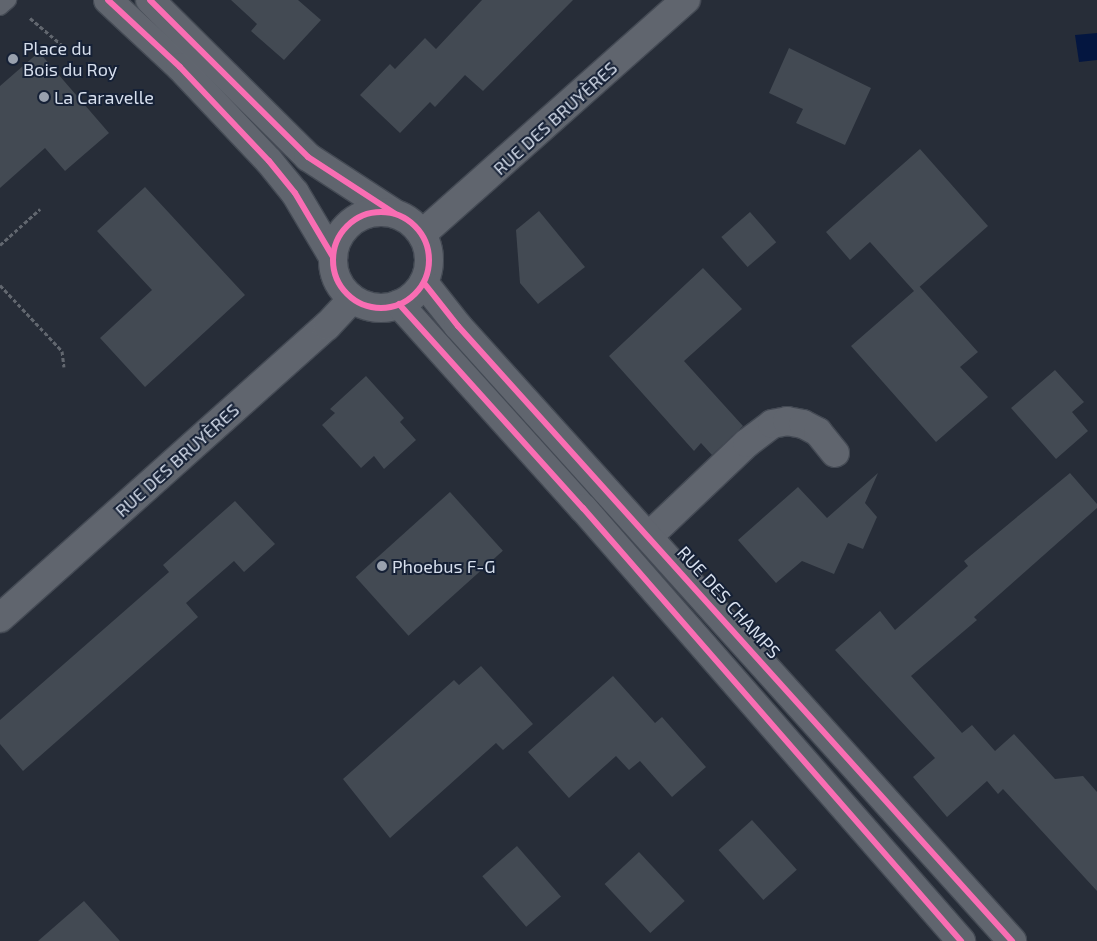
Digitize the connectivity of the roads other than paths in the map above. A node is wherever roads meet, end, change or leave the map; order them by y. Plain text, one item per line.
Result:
1 (8, 0) edge
2 (108, 0) edge
3 (150, 0) edge
4 (686, 0) edge
5 (0, 7) edge
6 (394, 213) junction
7 (422, 234) junction
8 (333, 256) junction
9 (424, 283) junction
10 (352, 298) junction
11 (399, 304) junction
12 (835, 453) dead end
13 (650, 535) junction
14 (0, 618) edge
15 (961, 941) edge
16 (1012, 941) edge

1 - 5 lane
2 - 8 street
3 - 6 street
4 - 7 street, RUE DES BRUYÈRES
6 - 7 street
6 - 8 street
7 - 9 street
8 - 10 street
9 - 11 street
9 - 13 street, RUE DES CHAMPS
10 - 11 street
10 - 14 street, RUE DES BRUYÈRES
11 - 15 street
12 - 13 street
13 - 16 street, RUE DES CHAMPS

